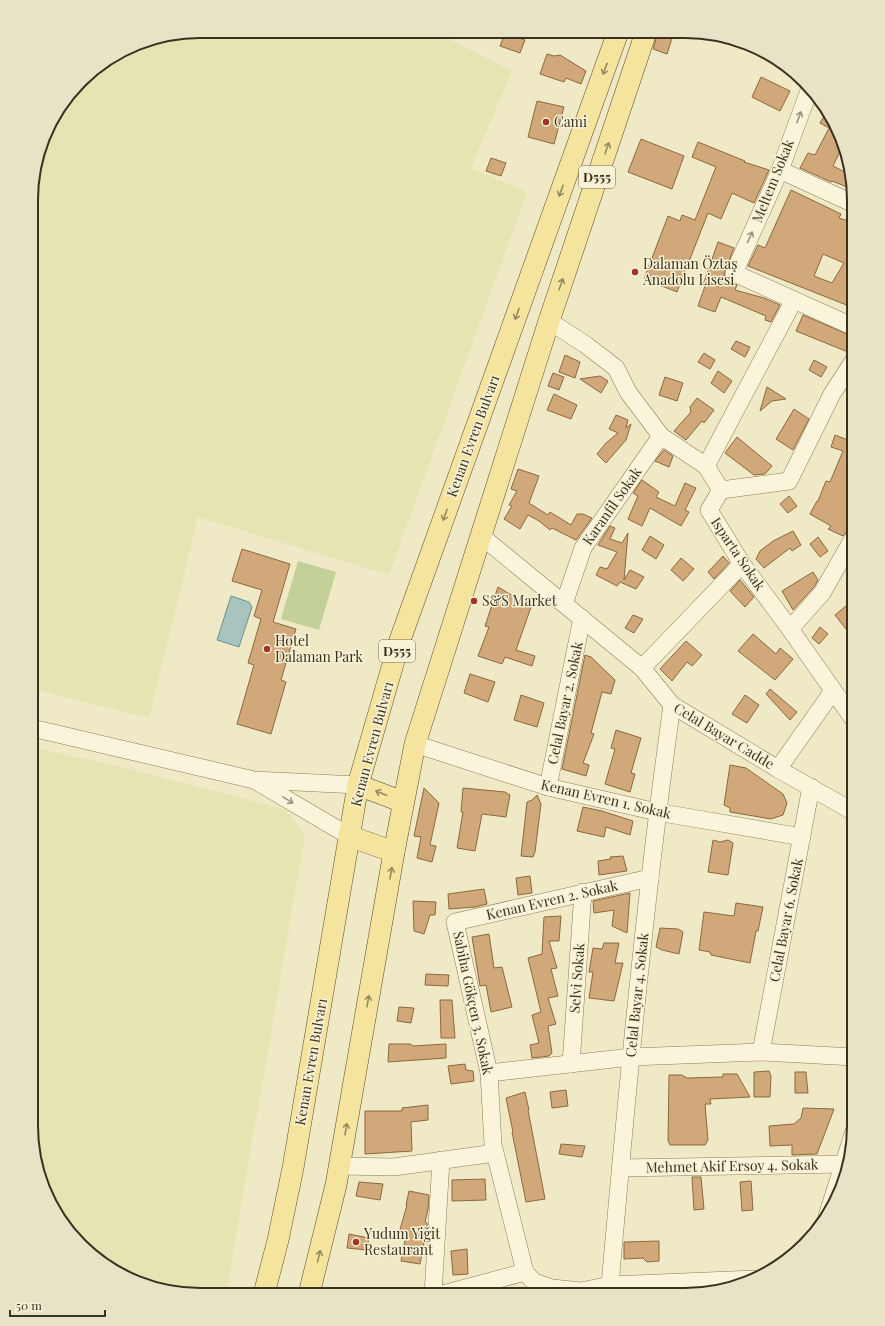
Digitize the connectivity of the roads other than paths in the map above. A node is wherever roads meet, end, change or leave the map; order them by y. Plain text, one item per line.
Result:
1 (616, 38) edge
2 (644, 38) edge
3 (808, 94) edge
4 (780, 170) junction
5 (847, 201) edge
6 (794, 300) junction
7 (549, 321) junction
8 (847, 324) edge
9 (847, 371) edge
10 (661, 436) junction
11 (706, 466) junction
12 (721, 490) junction
13 (480, 535) junction
14 (847, 549) edge
15 (742, 564) junction
16 (564, 604) junction
17 (582, 618) junction
18 (790, 629) junction
19 (642, 668) junction
20 (833, 691) junction
21 (672, 705) junction
22 (847, 710) edge
23 (38, 729) edge
24 (415, 744) junction
25 (778, 769) junction
26 (254, 780) junction
27 (358, 785) junction
28 (548, 787) junction
29 (811, 787) junction
30 (403, 802) junction
31 (847, 808) edge
32 (657, 812) junction
33 (349, 836) junction
34 (802, 837) junction
35 (394, 852) junction
36 (650, 878) junction
37 (583, 892) junction
38 (455, 922) joint
39 (761, 1052) junction
40 (631, 1057) junction
41 (847, 1057) edge
42 (571, 1064) junction
43 (490, 1073) junction
44 (495, 1153) junction
45 (441, 1160) junction
46 (842, 1164) edge
47 (339, 1166) junction
48 (620, 1168) junction
49 (525, 1272) junction
50 (734, 1280) edge
51 (610, 1285) junction
52 (266, 1288) edge
53 (310, 1288) edge
54 (433, 1288) edge
55 (465, 1288) edge
56 (552, 1288) edge
57 (599, 1288) edge

1 -> 27 main road, Kenan Evren Bulvarı / D555
7 -> 2 main road, D555
4 -> 3 street, Meltem Sokak
4 - 5 street
6 -> 4 street, Meltem Sokak
6 - 8 street
6 - 11 street
7 - 10 street
7 - 13 main road, D555
9 - 12 street
10 - 11 street
10 - 16 street, Karanfil Sokak
11 - 12 street
12 - 15 street, Isparta Sokak
13 - 16 street, Celal Bayar Cadde
13 - 24 main road, D555
14 - 18 street
15 - 18 street, Isparta Sokak
15 - 19 street
16 - 17 street, Celal Bayar Cadde
17 - 19 street, Celal Bayar Cadde
17 - 28 street, Celal Bayar 2. Sokak
18 - 20 street, Isparta Sokak
19 - 21 street, Celal Bayar Cadde
20 - 22 street, Isparta Sokak
20 - 25 street
21 - 25 street, Celal Bayar Cadde
21 - 32 street, Celal Bayar 4. Sokak
23 - 26 street
24 - 28 street, Kenan Evren 1. Sokak
24 - 30 main road, D555
25 - 29 street, Celal Bayar Cadde
26 - 27 street
26 -> 33 street
30 -> 27 main road
27 - 33 main road, Kenan Evren Bulvarı / D555
28 - 32 street, Kenan Evren 1. Sokak
29 - 31 street, Celal Bayar Cadde
29 - 34 street, Celal Bayar 6. Sokak
30 - 35 main road, D555
32 - 34 street, Kenan Evren 1. Sokak
32 - 36 street, Celal Bayar 4. Sokak
33 - 35 main road
33 - 52 main road, Kenan Evren Bulvarı / D555
34 - 39 street, Celal Bayar 6. Sokak
47 -> 35 main road, D555
36 - 37 street, Kenan Evren 2. Sokak
36 - 40 street, Celal Bayar 4. Sokak
37 - 38 street, Kenan Evren 2. Sokak
37 - 42 street, Selvi Sokak
38 - 43 street, Sabiha Gökçen 3. Sokak
39 - 40 street
39 - 41 street
40 - 42 street
40 - 48 street, Celal Bayar 4. Sokak
42 - 43 street
43 - 44 street, Sabiha Gökçen 3. Sokak
44 - 45 street
44 - 49 street, Sabiha Gökçen 3. Sokak
45 - 47 street
45 - 54 street
46 - 48 street, Mehmet Akif Ersoy 4. Sokak
53 -> 47 main road, D555
48 - 51 street, Celal Bayar 4. Sokak
49 - 55 street
49 - 56 street
50 - 51 street
51 - 57 street

